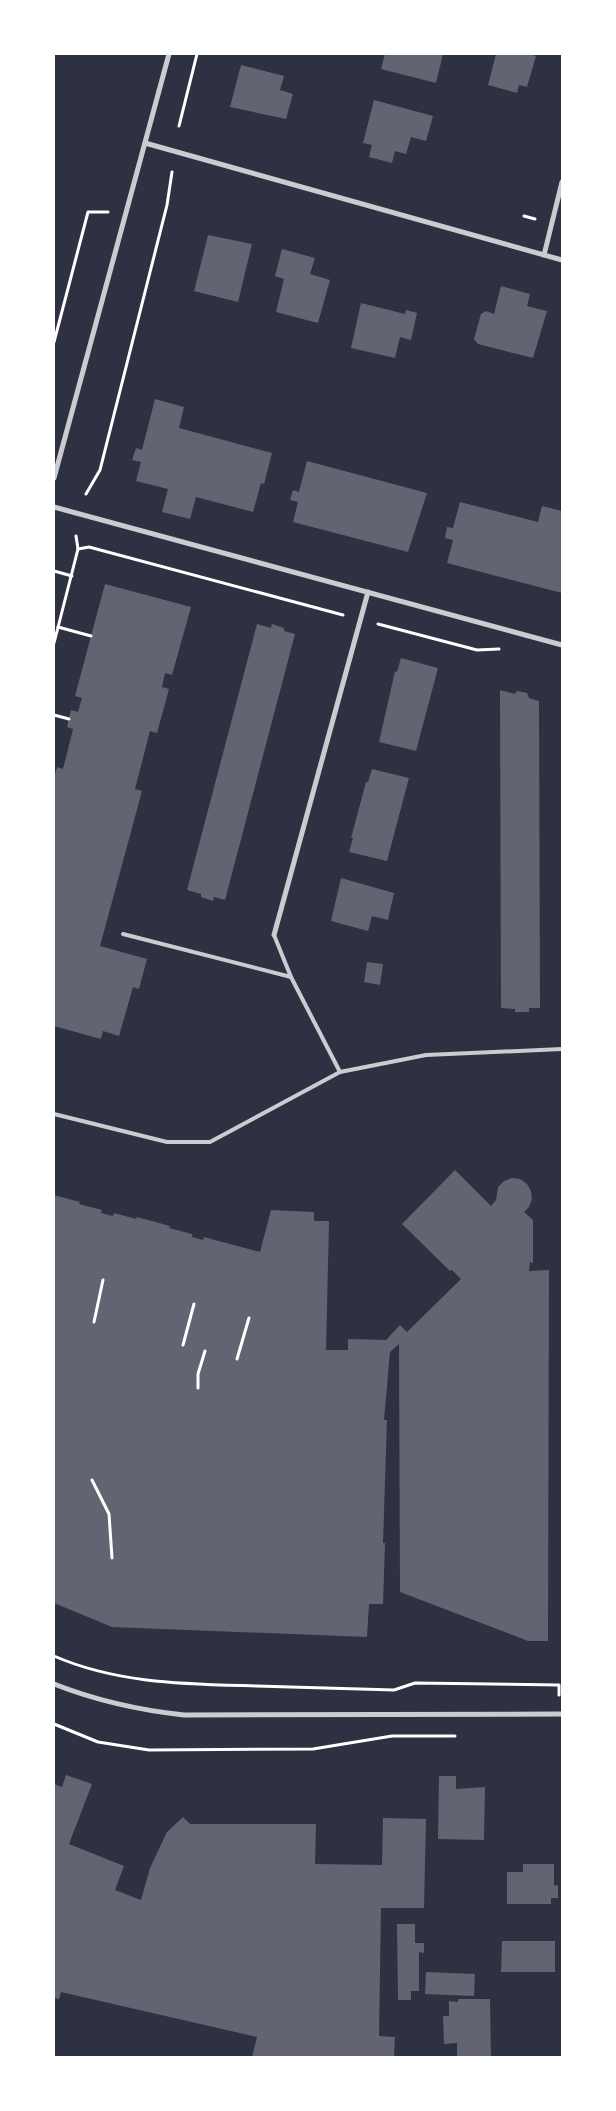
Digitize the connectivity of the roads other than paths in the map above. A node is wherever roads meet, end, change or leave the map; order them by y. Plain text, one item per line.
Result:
1 (169, 54) edge
2 (145, 143) junction
3 (562, 182) edge
4 (544, 255) junction
5 (562, 260) edge
6 (54, 478) edge
7 (54, 507) edge
8 (368, 592) junction
9 (562, 645) edge
10 (123, 934) dead end
11 (274, 935) joint
12 (291, 977) junction
13 (562, 1049) edge
14 (340, 1072) junction
15 (54, 1114) edge
16 (54, 1684) edge
17 (562, 1714) edge

1 - 2 street
2 - 4 street
2 - 6 street
3 - 4 street
4 - 5 street
7 - 8 street
8 - 9 street
8 - 11 street
10 - 12 lane
11 - 12 lane
12 - 14 lane
13 - 14 lane
14 - 15 lane
16 - 17 street

